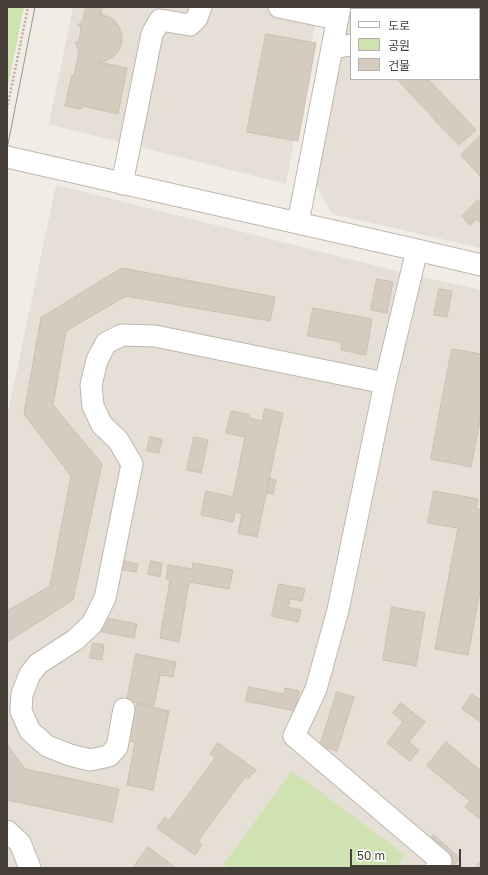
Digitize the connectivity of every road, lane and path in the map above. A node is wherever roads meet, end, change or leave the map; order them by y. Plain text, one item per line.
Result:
1 (28, 7) edge
2 (200, 7) edge
3 (279, 7) edge
4 (338, 13) edge
5 (341, 46) edge
6 (7, 109) edge
7 (7, 157) edge
8 (122, 184) junction
9 (298, 223) junction
10 (417, 250) junction
11 (481, 265) edge
12 (384, 383) junction
13 (124, 709) dead end
14 (7, 830) edge
15 (30, 868) edge
16 (436, 868) edge

1 - 6 path
2 - 8 street
3 - 4 street
4 - 5 street
5 - 9 street
7 - 8 street
8 - 9 street
9 - 10 street
10 - 11 street
10 - 12 street
12 - 13 street
12 - 16 street
14 - 15 street

